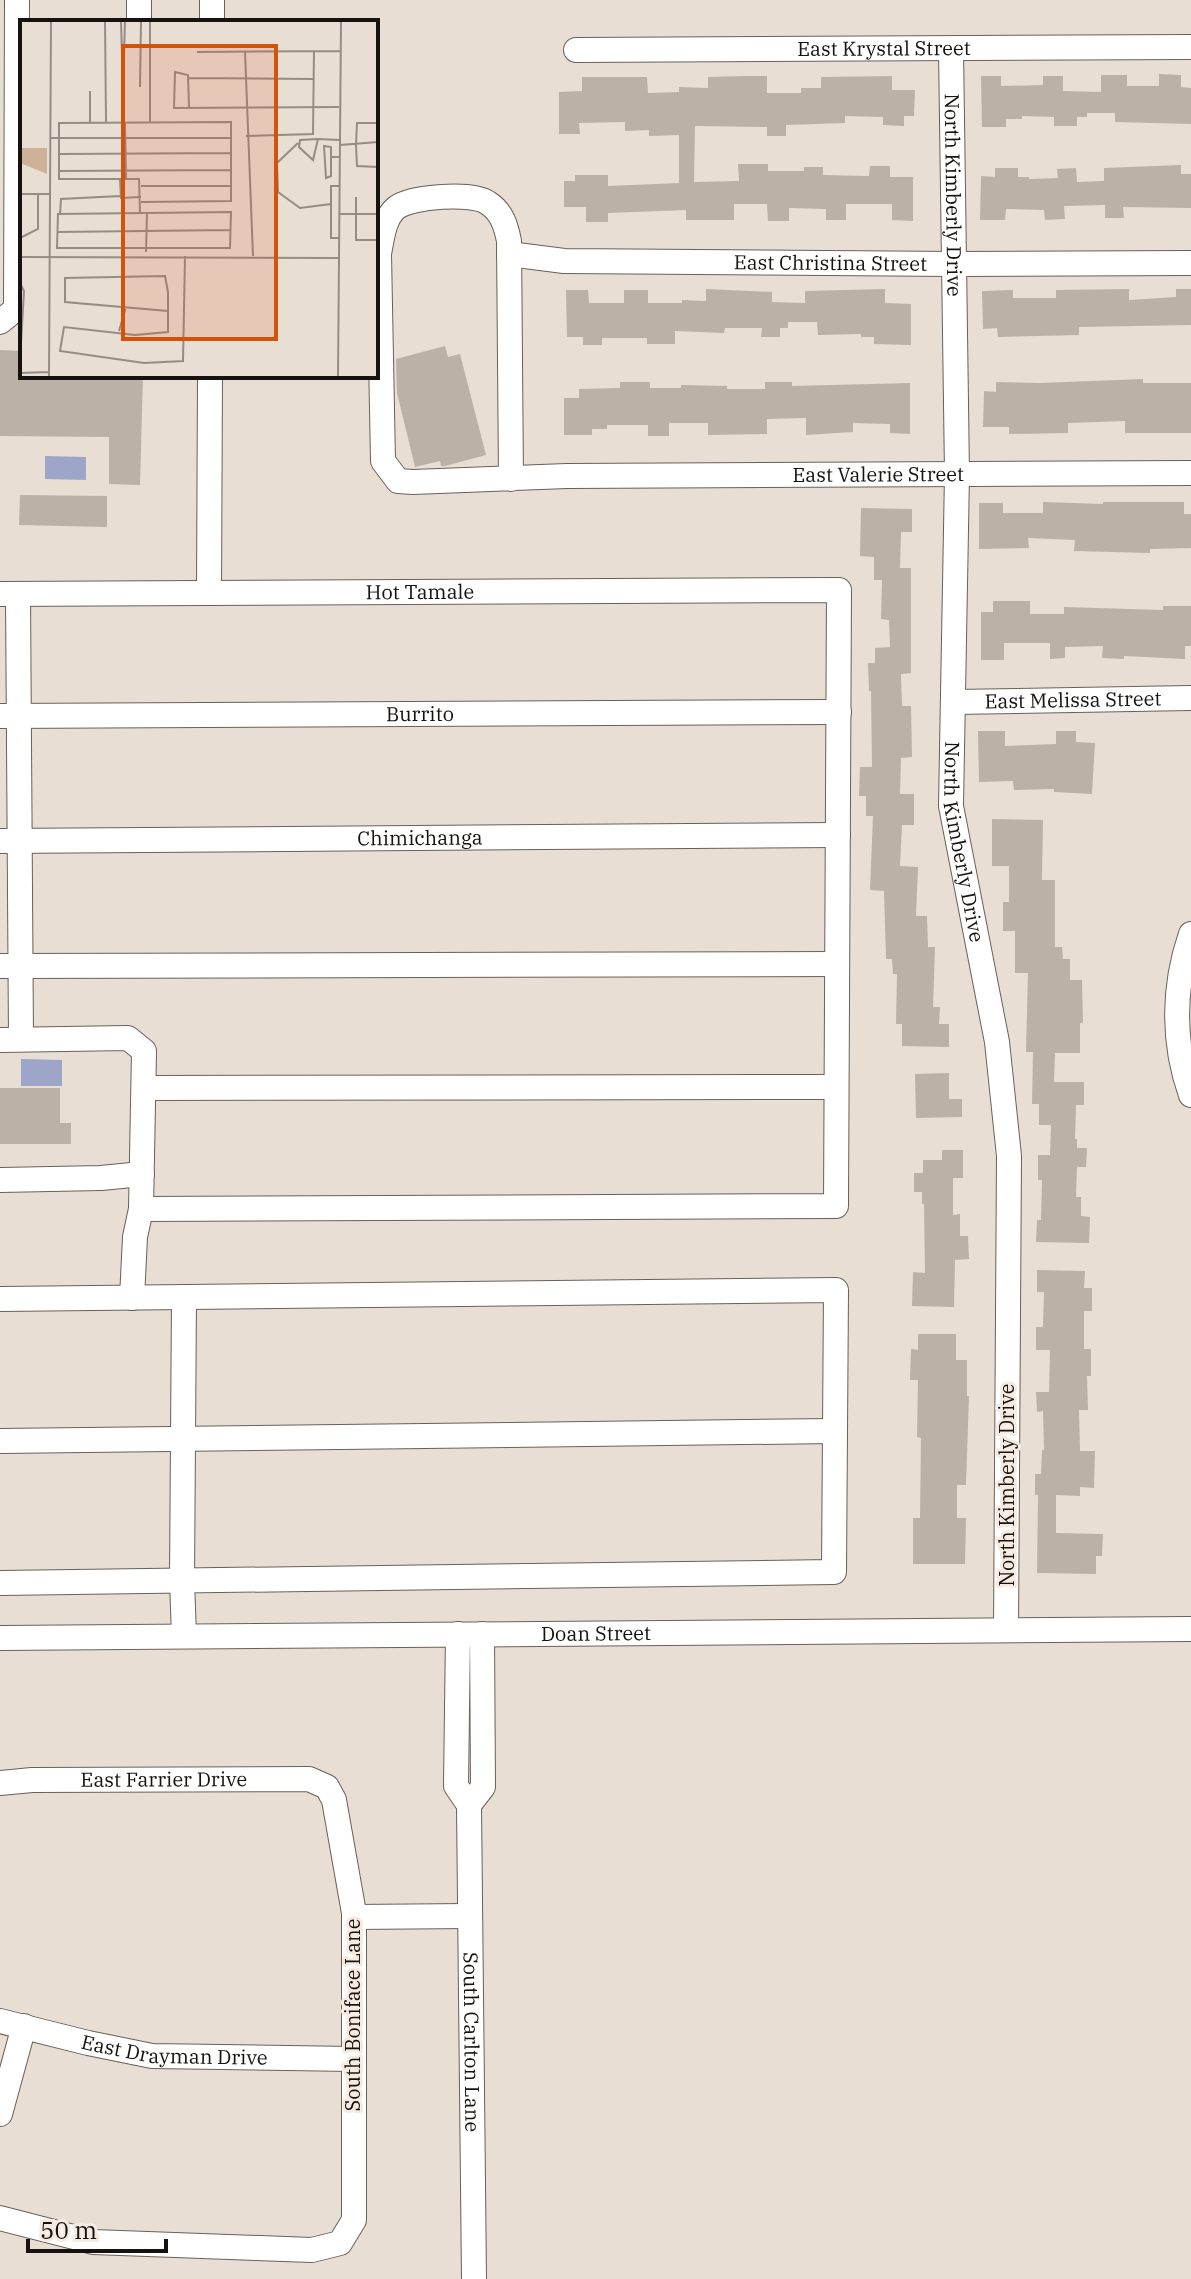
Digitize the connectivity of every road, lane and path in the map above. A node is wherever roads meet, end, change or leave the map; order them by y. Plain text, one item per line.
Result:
1 (17, 0) edge
2 (1191, 47) edge
3 (951, 49) junction
4 (576, 50) dead end
5 (509, 248) junction
6 (1191, 263) edge
7 (955, 264) junction
8 (0, 323) edge
9 (210, 378) edge
10 (1191, 473) edge
11 (957, 474) junction
12 (511, 479) junction
13 (209, 593) junction
14 (9, 594) edge
15 (1191, 698) edge
16 (953, 702) junction
17 (839, 712) junction
18 (10, 716) edge
19 (838, 835) junction
20 (10, 841) edge
21 (1191, 934) edge
22 (837, 964) junction
23 (10, 966) edge
24 (10, 1040) edge
25 (836, 1087) junction
26 (145, 1088) junction
27 (1191, 1095) edge
28 (142, 1174) junction
29 (0, 1180) edge
30 (141, 1209) junction
31 (184, 1297) junction
32 (132, 1298) junction
33 (0, 1299) edge
34 (835, 1431) junction
35 (183, 1439) junction
36 (0, 1441) edge
37 (182, 1581) junction
38 (0, 1583) edge
39 (1191, 1629) edge
40 (1006, 1630) junction
41 (470, 1634) junction
42 (184, 1636) junction
43 (0, 1638) edge
44 (0, 1783) edge
45 (327, 1787) joint
46 (469, 1916) junction
47 (354, 1917) junction
48 (12, 2023) edge
49 (354, 2059) junction
50 (0, 2114) edge
51 (0, 2218) edge
52 (474, 2279) edge

1 - 8 street
2 - 3 street, East Krystal Street
3 - 4 street, East Krystal Street
3 - 7 street, North Kimberly Drive
5 - 7 street, East Christina Street
5 - 12 street
5 - 12 street, East Valerie Street
6 - 7 street, East Christina Street
7 - 11 street, North Kimberly Drive
9 - 13 street
10 - 11 street, East Valerie Street
11 - 12 street, East Valerie Street
11 - 16 street, North Kimberly Drive
13 - 14 street, Hot Tamale
13 - 17 street, Hot Tamale
14 - 18 street
15 - 16 street, East Melissa Street
16 - 40 street, North Kimberly Drive
17 - 18 street, Burrito
17 - 19 street
18 - 20 street
19 - 20 street, Chimichanga
19 - 22 street
20 - 23 street
21 - 27 street
22 - 23 street
22 - 25 street
23 - 24 street
24 - 26 street
25 - 26 street
25 - 30 street
26 - 28 street
28 - 29 street
28 - 30 street
30 - 32 street
31 - 32 street
31 - 34 street
31 - 35 street
32 - 33 street
34 - 35 street
34 - 37 street
35 - 36 street
35 - 37 street
37 - 38 street
37 - 42 street
39 - 40 street, Doan Street
40 - 41 street, Doan Street
41 - 42 street, Doan Street
41 - 46 street, South Carlton Lane
42 - 43 street, Doan Street
44 - 45 street, East Farrier Drive
45 - 47 street, South Boniface Lane
46 - 47 street
46 - 52 street, South Carlton Lane
47 - 49 street, South Boniface Lane
48 - 49 street, East Drayman Drive
48 - 50 street
49 - 51 street, South Boniface Lane

